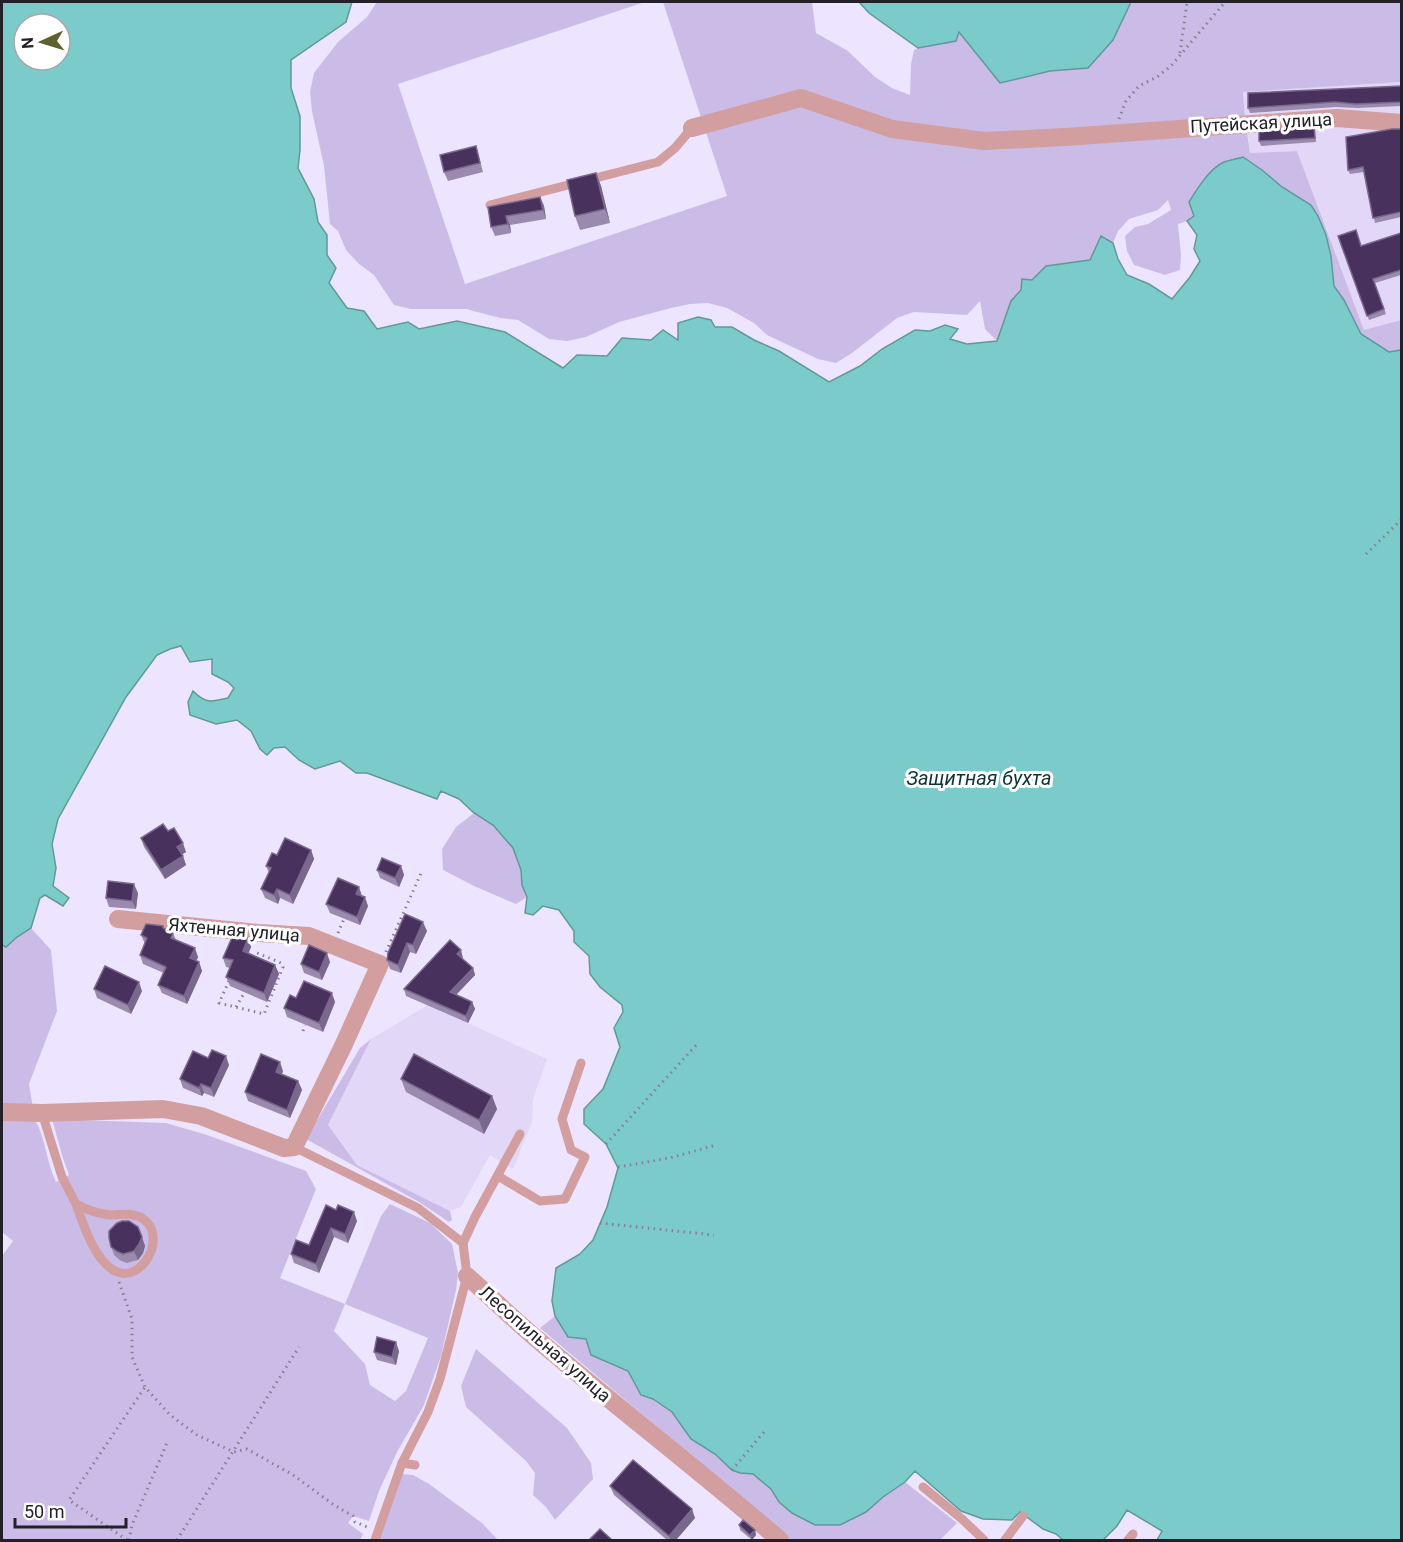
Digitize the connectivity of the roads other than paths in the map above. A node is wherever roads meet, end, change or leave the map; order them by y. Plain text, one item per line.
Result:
1 (1401, 123) edge
2 (692, 128) joint
3 (490, 205) edge
4 (118, 919) dead end
5 (581, 1063) dead end
6 (2, 1112) edge
7 (42, 1113) junction
8 (520, 1134) dead end
9 (294, 1147) junction
10 (498, 1176) junction
11 (76, 1204) junction
12 (463, 1243) junction
13 (467, 1276) junction
14 (402, 1463) junction
15 (415, 1465) dead end
16 (923, 1487) dead end
17 (1023, 1516) dead end
18 (376, 1536) edge
19 (780, 1540) edge
20 (984, 1540) edge
21 (1005, 1540) edge

1 - 2 street, Путейская улица
2 - 3 lane
4 - 9 street, Яхтенная улица
5 - 10 lane
6 - 7 street
7 - 9 street
7 - 11 lane
8 - 10 lane
9 - 12 lane
10 - 12 lane
11 - 11 lane
12 - 13 lane, Лесопильная улица
13 - 14 lane
13 - 19 street, Лесопильная улица
14 - 15 lane
14 - 18 lane
16 - 20 lane
17 - 21 lane

